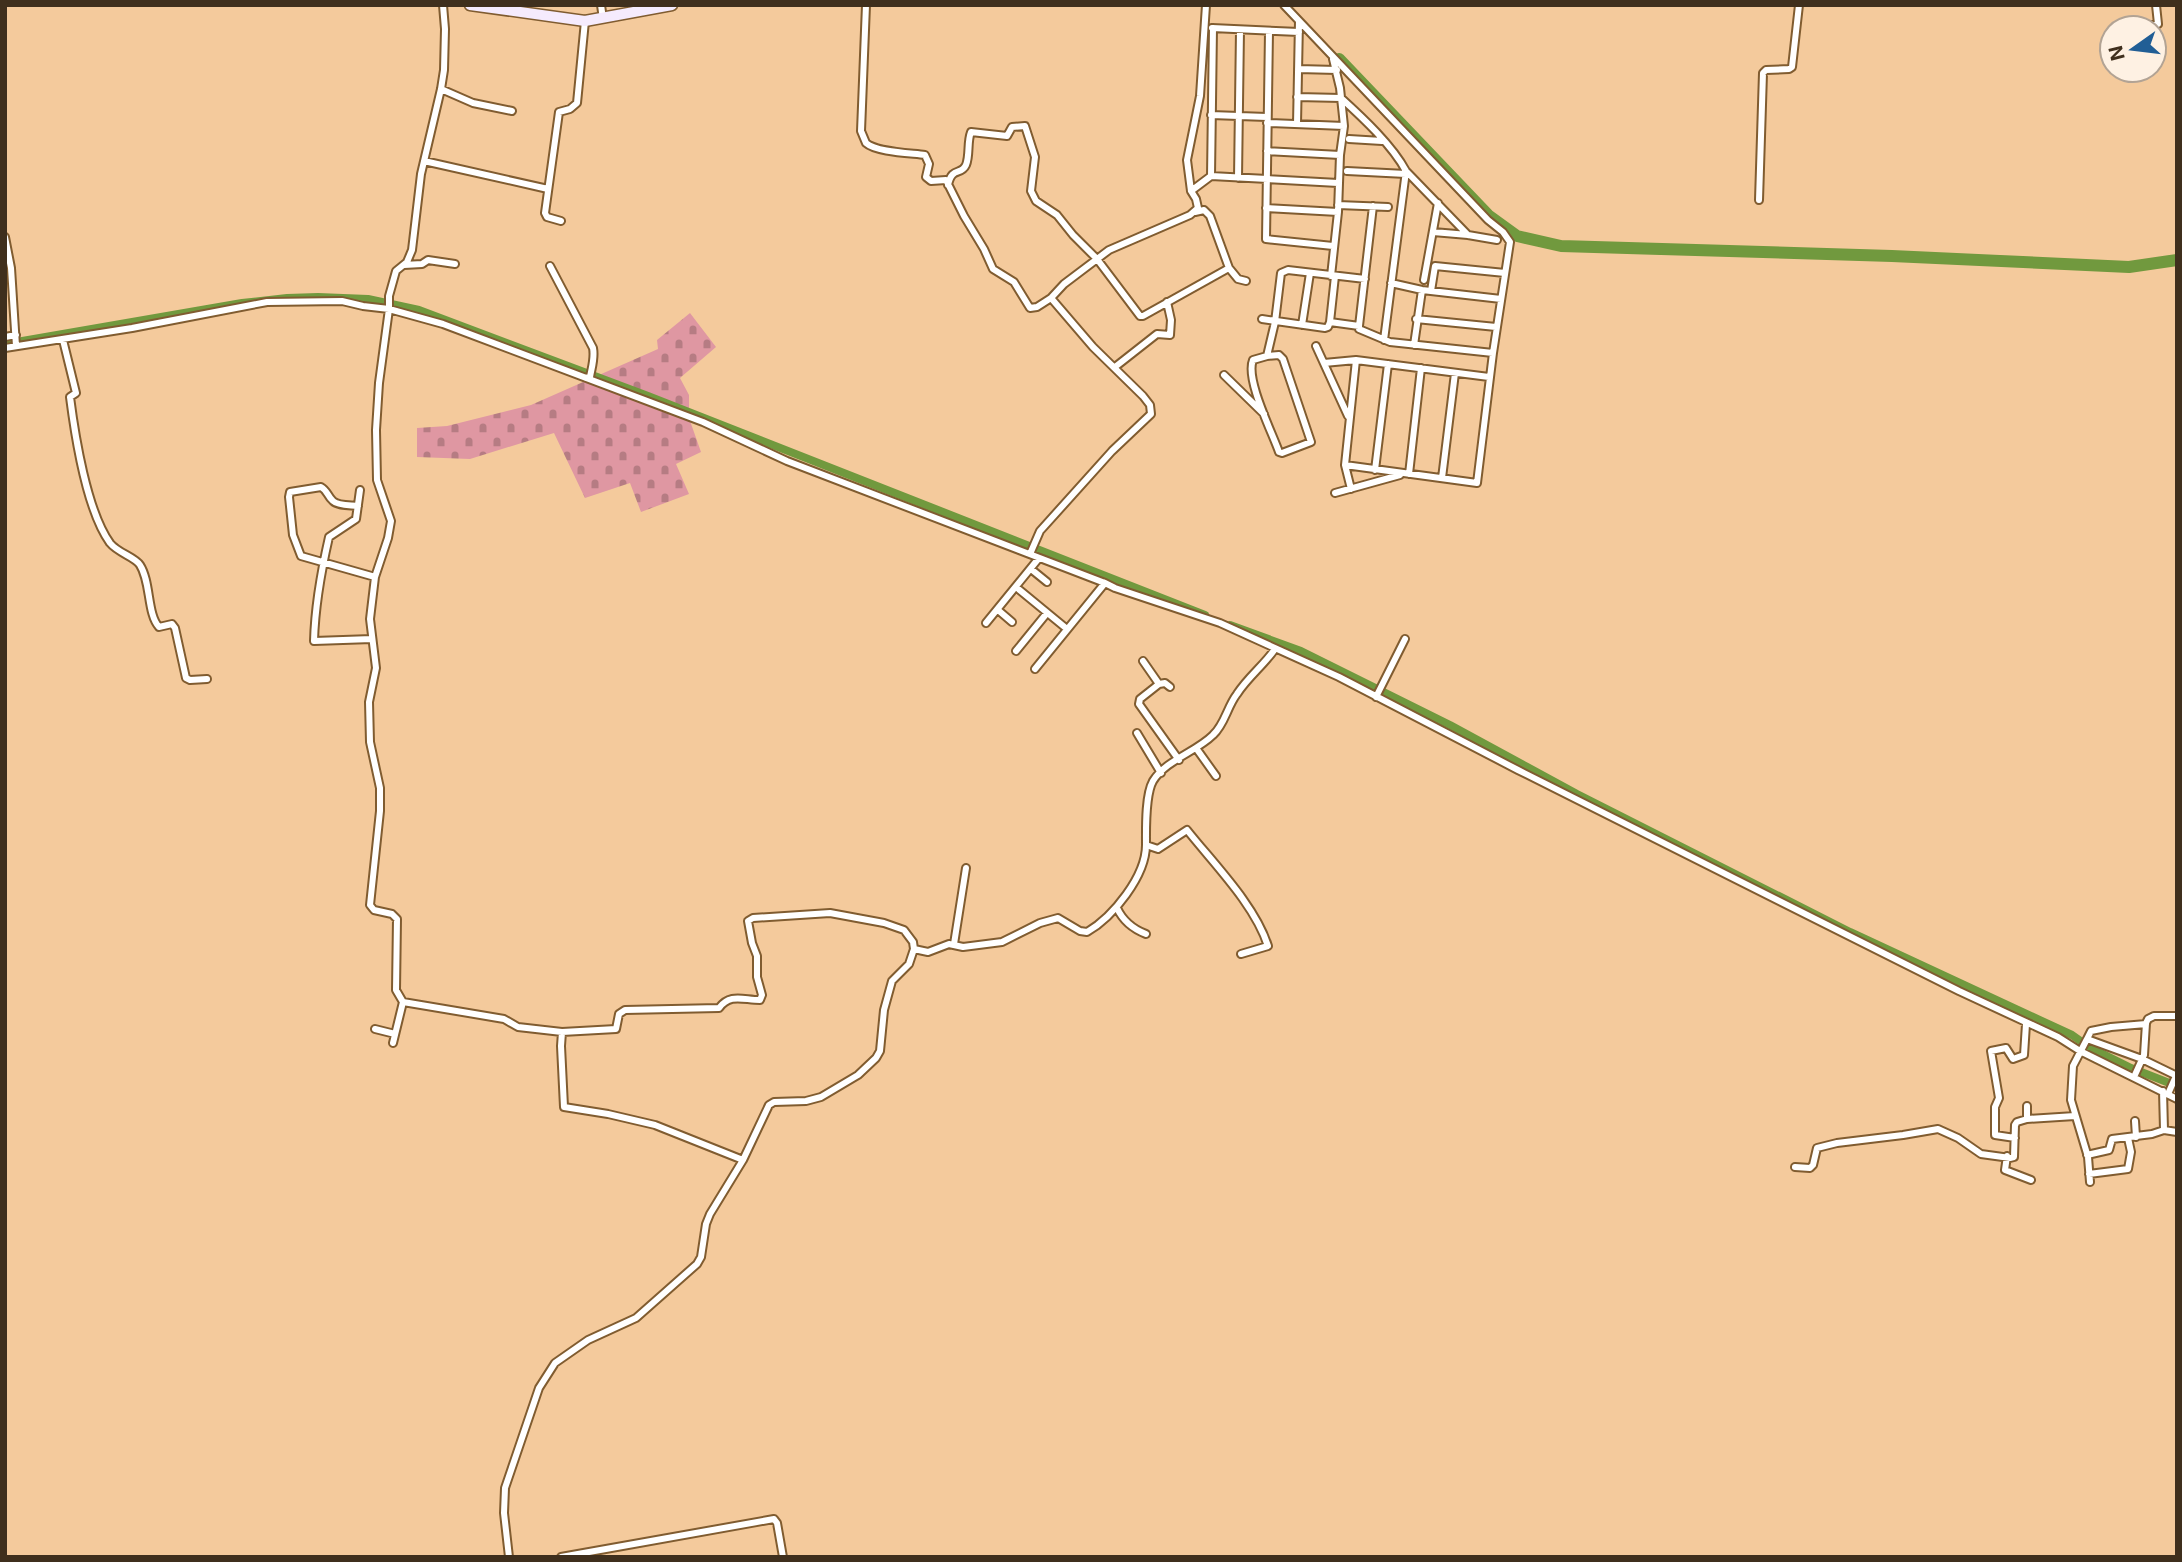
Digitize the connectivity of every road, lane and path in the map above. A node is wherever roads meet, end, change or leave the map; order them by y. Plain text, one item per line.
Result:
1 (443, 5) edge
2 (470, 5) edge
3 (601, 5) edge
4 (671, 5) edge
5 (866, 5) edge
6 (1206, 5) edge
7 (1284, 5) edge
8 (1799, 5) edge
9 (512, 9) edge
10 (603, 19) junction
11 (585, 21) junction
12 (1299, 21) junction
13 (1203, 28) junction
14 (1213, 28) junction
15 (1240, 30) junction
16 (1269, 31) junction
17 (1299, 32) junction
18 (1333, 57) junction
19 (1298, 69) junction
20 (1337, 70) junction
21 (441, 89) junction
22 (1297, 97) junction
23 (1341, 98) junction
24 (512, 111) dead end
25 (1211, 115) junction
26 (1240, 116) junction
27 (1267, 120) junction
28 (1297, 124) junction
29 (1344, 126) junction
30 (1349, 139) dead end
31 (1382, 141) junction
32 (1267, 150) junction
33 (1340, 155) junction
34 (424, 161) junction
35 (1347, 171) dead end
36 (1406, 173) junction
37 (1211, 176) junction
38 (1238, 178) junction
39 (1266, 178) junction
40 (1338, 183) junction
41 (948, 185) junction
42 (548, 189) junction
43 (1191, 191) junction
44 (1759, 200) dead end
45 (1438, 203) junction
46 (1373, 206) junction
47 (1388, 207) dead end
48 (1266, 208) junction
49 (1338, 208) junction
50 (1195, 212) junction
51 (561, 221) dead end
52 (1433, 232) junction
53 (1468, 234) junction
54 (5, 237) edge
55 (1497, 240) dead end
56 (1334, 246) junction
57 (1097, 259) junction
58 (455, 264) dead end
59 (404, 265) junction
60 (550, 266) dead end
61 (1230, 268) junction
62 (1310, 273) junction
63 (1505, 273) junction
64 (1333, 276) junction
65 (1366, 279) junction
66 (1424, 280) dead end
67 (1246, 281) dead end
68 (1391, 283) junction
69 (1422, 290) junction
70 (1431, 292) junction
71 (1051, 298) junction
72 (1501, 299) junction
73 (1167, 302) junction
74 (389, 307) junction
75 (1262, 319) dead end
76 (1416, 319) junction
77 (1275, 322) junction
78 (1330, 322) junction
79 (1302, 325) junction
80 (1359, 326) junction
81 (1496, 327) junction
82 (5, 337) edge
83 (16, 340) junction
84 (63, 340) junction
85 (1384, 340) junction
86 (1414, 345) junction
87 (1316, 346) dead end
88 (5, 348) edge
89 (1493, 353) junction
90 (1267, 356) junction
91 (1356, 360) junction
92 (1324, 363) junction
93 (1388, 364) junction
94 (1115, 367) junction
95 (1421, 368) junction
96 (1455, 373) junction
97 (1224, 375) dead end
98 (588, 377) junction
99 (1489, 377) junction
100 (1265, 416) junction
101 (1349, 417) junction
102 (1345, 465) junction
103 (1375, 470) junction
104 (1407, 474) junction
105 (1442, 478) junction
106 (1350, 489) junction
107 (360, 490) dead end
108 (1335, 493) dead end
109 (358, 506) junction
110 (1031, 552) junction
111 (1040, 558) junction
112 (323, 562) junction
113 (1031, 569) junction
114 (375, 577) junction
115 (1047, 582) dead end
116 (1105, 583) junction
117 (1016, 587) junction
118 (998, 610) junction
119 (1047, 613) junction
120 (1012, 622) dead end
121 (986, 623) dead end
122 (1067, 629) junction
123 (372, 639) junction
124 (1405, 639) dead end
125 (1275, 649) junction
126 (1016, 651) dead end
127 (1143, 661) dead end
128 (1035, 670) dead end
129 (207, 679) dead end
130 (1159, 684) junction
131 (1170, 687) dead end
132 (1377, 694) junction
133 (1137, 733) dead end
134 (1196, 748) junction
135 (1179, 760) junction
136 (1161, 773) junction
137 (1216, 775) dead end
138 (1146, 845) junction
139 (966, 869) dead end
140 (1116, 908) junction
141 (1146, 933) dead end
142 (954, 944) junction
143 (914, 949) junction
144 (1241, 954) dead end
145 (404, 1002) junction
146 (2177, 1016) edge
147 (2026, 1024) junction
148 (2146, 1024) junction
149 (375, 1029) dead end
150 (562, 1032) junction
151 (395, 1034) junction
152 (2086, 1040) junction
153 (393, 1043) dead end
154 (2081, 1050) junction
155 (2141, 1060) junction
156 (2135, 1076) junction
157 (2176, 1077) edge
158 (2167, 1092) junction
159 (2177, 1099) edge
160 (2027, 1106) dead end
161 (2075, 1116) junction
162 (2027, 1119) junction
163 (2135, 1121) dead end
164 (2164, 1130) junction
165 (2177, 1132) edge
166 (2132, 1137) junction
167 (2015, 1138) junction
168 (2087, 1155) junction
169 (2007, 1156) junction
170 (743, 1160) junction
171 (1795, 1167) dead end
172 (2031, 1180) dead end
173 (509, 1557) edge
174 (561, 1557) edge
175 (783, 1557) edge

1 - 21 street
2 - 9 street
3 - 10 street
4 - 10 street
5 - 41 street
6 - 13 street
7 - 12 street
8 - 44 street
9 - 11 street
10 - 11 street
11 - 42 street
12 - 17 street
12 - 18 street
13 - 14 street
13 - 43 street
14 - 15 street
14 - 25 street
15 - 16 street
15 - 26 street
16 - 17 street
16 - 27 street
17 - 19 street
18 - 20 street
18 - 63 street
19 - 20 street
19 - 22 street
20 - 23 street
21 - 24 street
21 - 34 street
22 - 23 street
22 - 28 street
23 - 29 street
23 - 31 street
25 - 26 street
25 - 37 street
26 - 27 street
26 - 38 street
27 - 28 street
27 - 32 street
28 - 29 street
29 - 33 street
30 - 31 street
31 - 36 street
32 - 33 street
32 - 39 street
33 - 40 street
34 - 42 street
34 - 59 street
35 - 36 street
36 - 45 street
36 - 68 street
37 - 38 street
37 - 43 street
38 - 39 street
39 - 40 street
39 - 48 street
40 - 49 street
41 - 57 street
41 - 71 street
42 - 51 street
43 - 50 street
45 - 52 street
45 - 53 street
46 - 47 street
46 - 49 street
46 - 65 street
48 - 49 street
48 - 56 street
49 - 56 street
50 - 57 street
50 - 61 street
52 - 53 street
52 - 66 street
53 - 55 street
54 - 83 street
56 - 64 street
57 - 71 street
57 - 73 street
58 - 59 street
59 - 74 street
60 - 98 street
61 - 67 street
61 - 73 street
62 - 64 street
62 - 77 street
62 - 79 street
63 - 70 street
63 - 72 street
64 - 65 street
64 - 78 street
65 - 80 street
68 - 69 street
68 - 85 street
69 - 70 street
69 - 76 street
70 - 72 street
71 - 94 street
72 - 81 street
73 - 94 street
74 - 84 street
74 - 98 street
74 - 114 street
75 - 77 street
76 - 81 street
76 - 86 street
77 - 79 street
77 - 90 street
78 - 79 street
78 - 80 street
80 - 85 street
81 - 89 street
82 - 83 street
83 - 84 street
83 - 88 street
84 - 129 street
85 - 86 street
86 - 89 street
87 - 92 street
89 - 99 street
90 - 100 street
90 - 100 street
91 - 92 street
91 - 93 street
91 - 101 street
92 - 101 street
93 - 95 street
93 - 103 street
94 - 110 street
95 - 96 street
95 - 104 street
96 - 99 street
96 - 105 street
97 - 100 street
98 - 110 street
99 - 105 street
101 - 102 street
102 - 103 street
102 - 106 street
103 - 104 street
104 - 105 street
104 - 106 street
106 - 108 street
107 - 109 street
109 - 112 street
109 - 112 street
110 - 111 street
111 - 113 street
111 - 116 street
112 - 114 street
112 - 123 street
113 - 115 street
113 - 117 street
114 - 123 street
116 - 122 street
116 - 125 street
117 - 118 street
117 - 119 street
118 - 120 street
118 - 121 street
119 - 122 street
119 - 126 street
122 - 128 street
123 - 145 street
124 - 132 street
125 - 132 street
125 - 134 street
127 - 130 street
130 - 131 street
130 - 135 street
132 - 147 street
133 - 136 street
134 - 135 street
134 - 137 street
135 - 136 street
136 - 138 street
138 - 140 street
138 - 144 street
139 - 142 street
140 - 141 street
140 - 142 street
142 - 143 street
143 - 150 street
143 - 170 street
145 - 150 street
145 - 151 street
146 - 148 street
147 - 154 street
147 - 167 street
148 - 152 street
148 - 155 street
149 - 151 street
150 - 170 street
151 - 153 street
152 - 154 street
152 - 155 street
154 - 156 street
154 - 161 street
155 - 156 street
155 - 157 street
156 - 158 street
157 - 158 street
158 - 159 street
158 - 164 street
160 - 162 street
161 - 162 street
161 - 168 street
162 - 167 street
163 - 166 street
164 - 165 street
164 - 166 street
166 - 168 street
166 - 168 street
167 - 169 street
169 - 171 street
169 - 172 street
170 - 173 street
174 - 175 street

